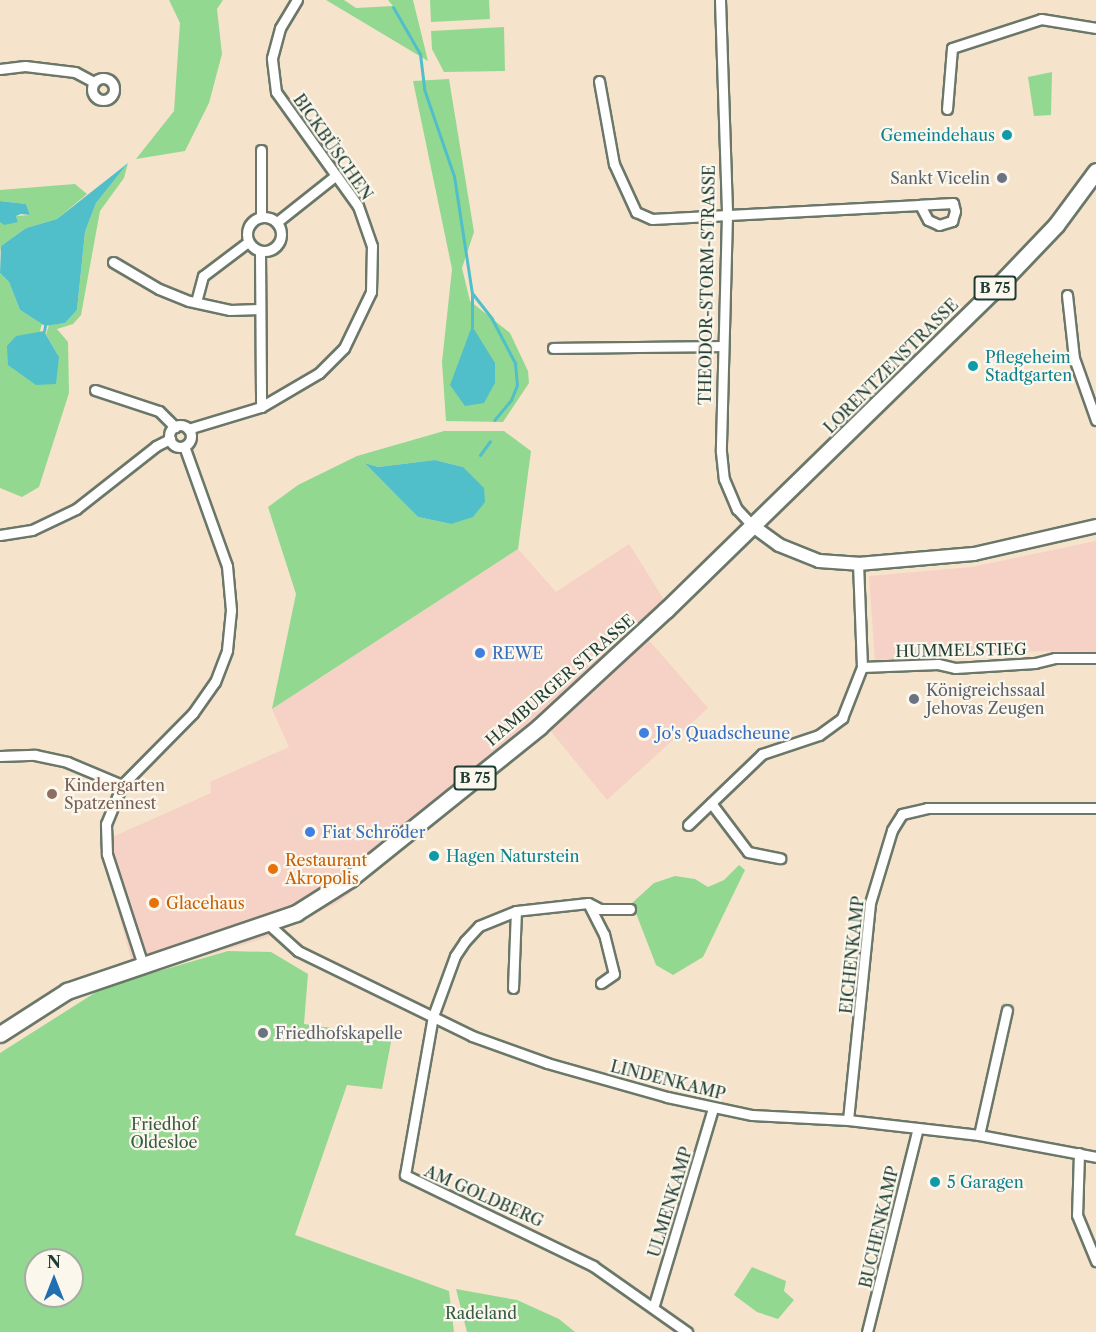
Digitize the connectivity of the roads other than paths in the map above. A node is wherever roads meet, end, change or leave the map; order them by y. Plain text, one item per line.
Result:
1 (297, 0) edge
2 (720, 0) edge
3 (1096, 28) edge
4 (0, 69) edge
5 (599, 81) dead end
6 (94, 82) dead end
7 (947, 109) dead end
8 (261, 150) dead end
9 (1096, 171) edge
10 (335, 176) junction
11 (920, 205) dead end
12 (727, 214) junction
13 (261, 217) junction
14 (277, 222) junction
15 (248, 242) junction
16 (260, 251) junction
17 (113, 262) dead end
18 (1067, 295) dead end
19 (196, 302) junction
20 (260, 309) junction
21 (721, 346) junction
22 (554, 348) dead end
23 (95, 390) dead end
24 (261, 407) junction
25 (1096, 420) edge
26 (175, 426) junction
27 (188, 429) junction
28 (170, 439) junction
29 (184, 446) junction
30 (753, 526) junction
31 (1096, 526) edge
32 (0, 536) edge
33 (858, 564) junction
34 (1096, 658) edge
35 (862, 667) junction
36 (0, 756) edge
37 (122, 785) junction
38 (711, 803) junction
39 (1096, 808) edge
40 (688, 825) dead end
41 (780, 858) dead end
42 (588, 903) junction
43 (630, 909) dead end
44 (516, 911) junction
45 (267, 923) junction
46 (142, 962) junction
47 (601, 983) dead end
48 (513, 988) dead end
49 (1006, 1010) dead end
50 (433, 1016) junction
51 (0, 1034) edge
52 (713, 1108) junction
53 (848, 1120) junction
54 (918, 1128) junction
55 (979, 1135) junction
56 (1079, 1153) junction
57 (1096, 1157) edge
58 (1096, 1261) edge
59 (654, 1305) junction
60 (687, 1332) edge
61 (867, 1332) edge

1 - 10 street, BICKBÜSCHEN
2 - 12 street, THEODOR-STORM-STRASSE
3 - 7 street
4 - 6 street
5 - 12 street
8 - 13 street
9 - 30 main road, LORENTZENSTRASSE / B 75
10 - 14 street
10 - 24 street, BICKBÜSCHEN
11 - 12 street
12 - 21 street, THEODOR-STORM-STRASSE
13 - 14 street
13 - 15 street
14 - 16 street
15 - 16 street
15 - 19 street
16 - 20 street
17 - 19 street
18 - 25 street
19 - 20 street
20 - 24 street
21 - 22 street
21 - 30 street, THEODOR-STORM-STRASSE
23 - 26 street, BICKBÜSCHEN
24 - 27 street, BICKBÜSCHEN
26 - 27 street, BICKBÜSCHEN
26 - 28 street
27 - 29 street
28 - 29 street
28 - 32 street
29 - 37 street
30 - 33 street
30 - 45 main road, HAMBURGER STRASSE / B 75
31 - 33 street
33 - 35 street
34 - 35 street, HUMMELSTIEG
35 - 38 street
36 - 37 street
37 - 46 street
38 - 40 street
38 - 41 street
39 - 53 street, EICHENKAMP
42 - 43 street
42 - 44 street
42 - 47 street
44 - 48 street
44 - 50 street
45 - 46 main road, HAMBURGER STRASSE / B 75
45 - 50 street, LINDENKAMP
46 - 51 main road, HAMBURGER STRASSE / B 75
49 - 55 street
50 - 52 street, LINDENKAMP
50 - 59 street, AM GOLDBERG
52 - 53 street, LINDENKAMP
52 - 59 street, ULMENKAMP
53 - 54 street, LINDENKAMP
54 - 55 street, LINDENKAMP
54 - 61 street, BUCHENKAMP
55 - 56 street, LINDENKAMP
56 - 57 street, LINDENKAMP
56 - 58 street
59 - 60 street, AM GOLDBERG

